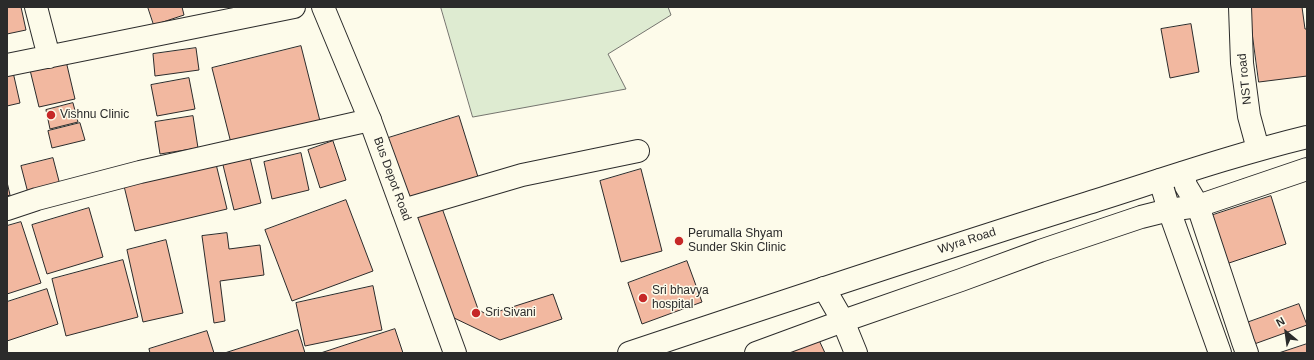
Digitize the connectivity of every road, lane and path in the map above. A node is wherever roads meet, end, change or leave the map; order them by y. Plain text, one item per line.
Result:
1 (36, 7) edge
2 (294, 7) edge
3 (323, 7) edge
4 (1240, 7) edge
5 (49, 57) junction
6 (7, 65) edge
7 (370, 120) junction
8 (1307, 137) edge
9 (1258, 149) junction
10 (638, 151) dead end
11 (1307, 168) edge
12 (1183, 172) junction
13 (1160, 180) junction
14 (1198, 206) junction
15 (7, 209) edge
16 (403, 210) junction
17 (1169, 210) junction
18 (824, 288) junction
19 (843, 321) junction
20 (455, 353) edge
21 (629, 353) edge
22 (756, 353) edge
23 (856, 353) edge
24 (1220, 353) edge
25 (1247, 353) edge

1 - 5 street
2 - 5 street
3 - 7 street, Bus Depot Road
4 - 9 street, NST road
5 - 6 street
7 - 15 street
7 - 16 street, Bus Depot Road
8 - 9 street, Wyra Road
9 - 12 street, Wyra Road
10 - 16 street
11 - 14 street
12 - 13 street, Wyra Road
12 - 14 street
13 - 17 street
13 - 18 street, Wyra Road
14 - 17 street
14 - 25 street
16 - 20 street, Bus Depot Road
17 - 19 street
17 - 24 street
18 - 19 street
18 - 21 street, Wyra Road
19 - 22 street
19 - 23 street

